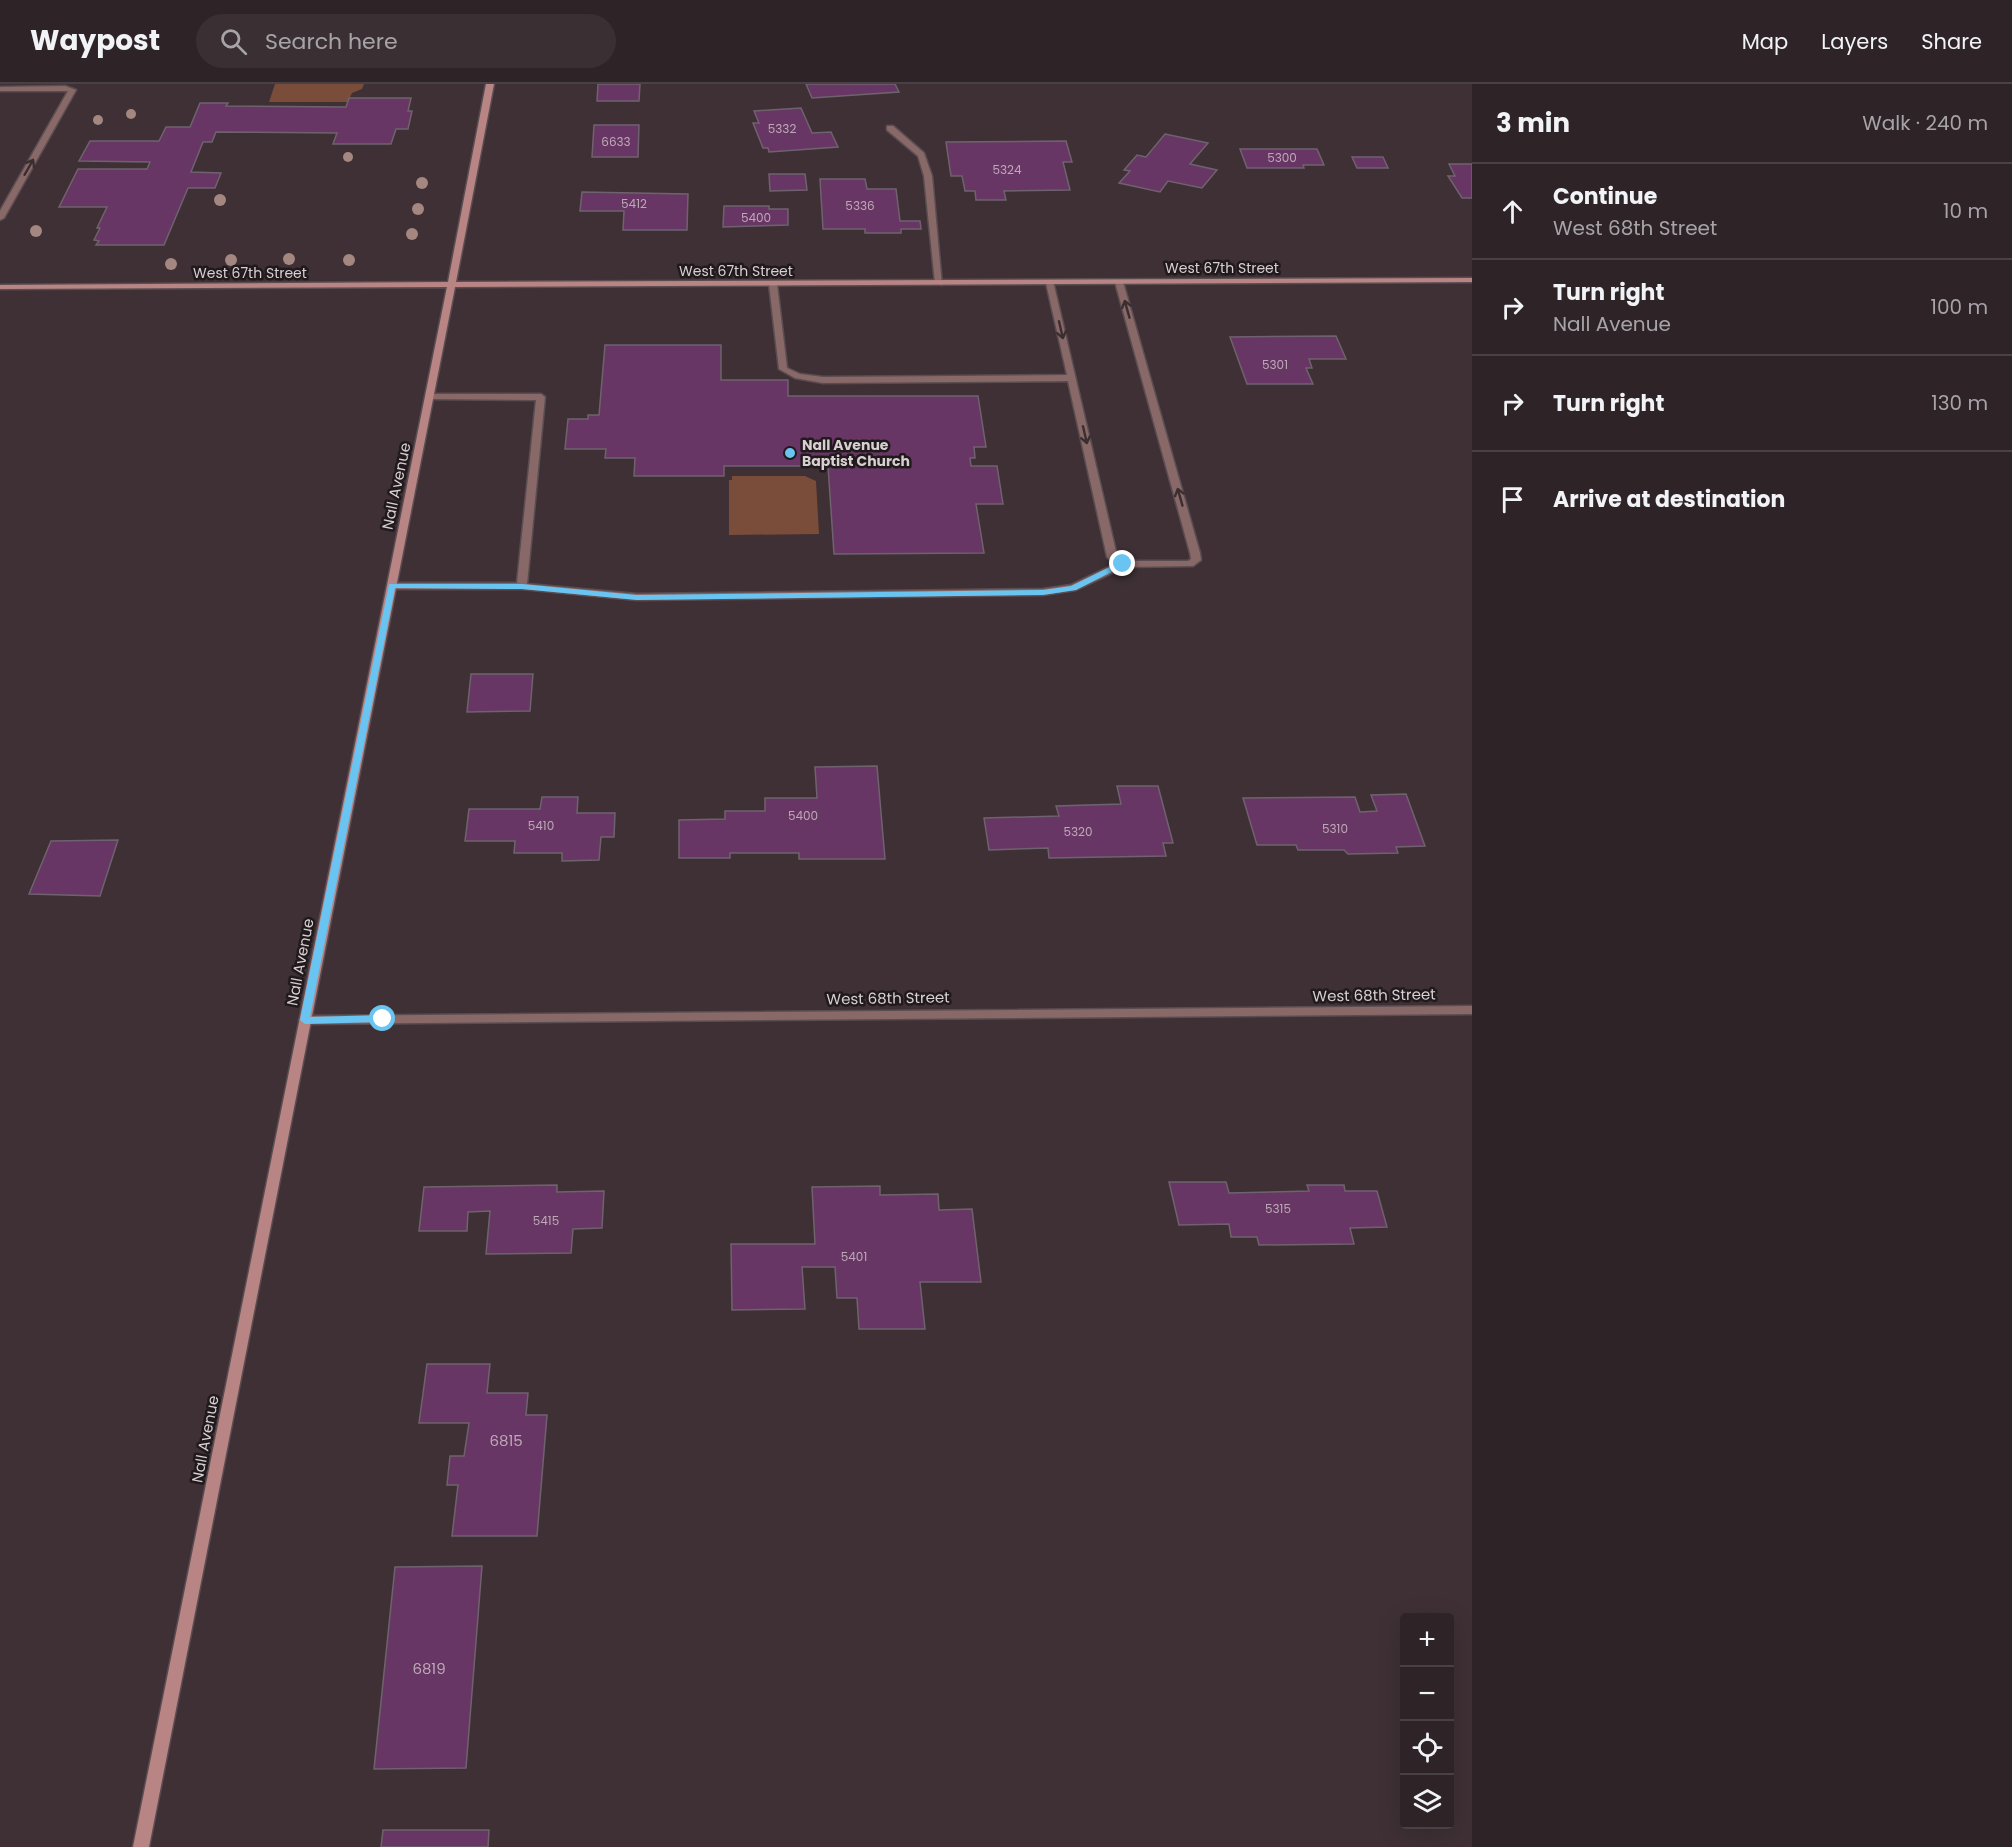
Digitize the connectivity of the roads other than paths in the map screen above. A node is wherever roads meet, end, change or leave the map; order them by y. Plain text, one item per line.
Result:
1 (490, 84) edge
2 (0, 88) edge
3 (890, 128) dead end
4 (0, 218) edge
5 (1472, 280) edge
6 (1119, 282) junction
7 (939, 283) junction
8 (1050, 283) junction
9 (773, 284) junction
10 (450, 286) junction
11 (0, 287) edge
12 (1072, 378) junction
13 (430, 396) junction
14 (1123, 564) junction
15 (392, 586) junction
16 (522, 586) junction
17 (1472, 1010) edge
18 (305, 1020) junction
19 (141, 1847) edge

1 - 10 main road, Nall Avenue
4 -> 2 street
3 - 7 street
5 - 6 main road, West 67th Street
6 - 8 main road, West 67th Street
14 -> 6 street
7 - 8 main road, West 67th Street
7 - 9 main road, West 67th Street
8 -> 12 street
9 - 10 main road, West 67th Street
9 - 12 street
10 - 11 main road, West 67th Street
10 - 13 main road, Nall Avenue
12 -> 14 street
13 - 15 main road, Nall Avenue
13 - 16 street
14 - 16 street
15 - 16 street
15 - 18 main road, Nall Avenue
17 - 18 street, West 68th Street
18 - 19 main road, Nall Avenue

